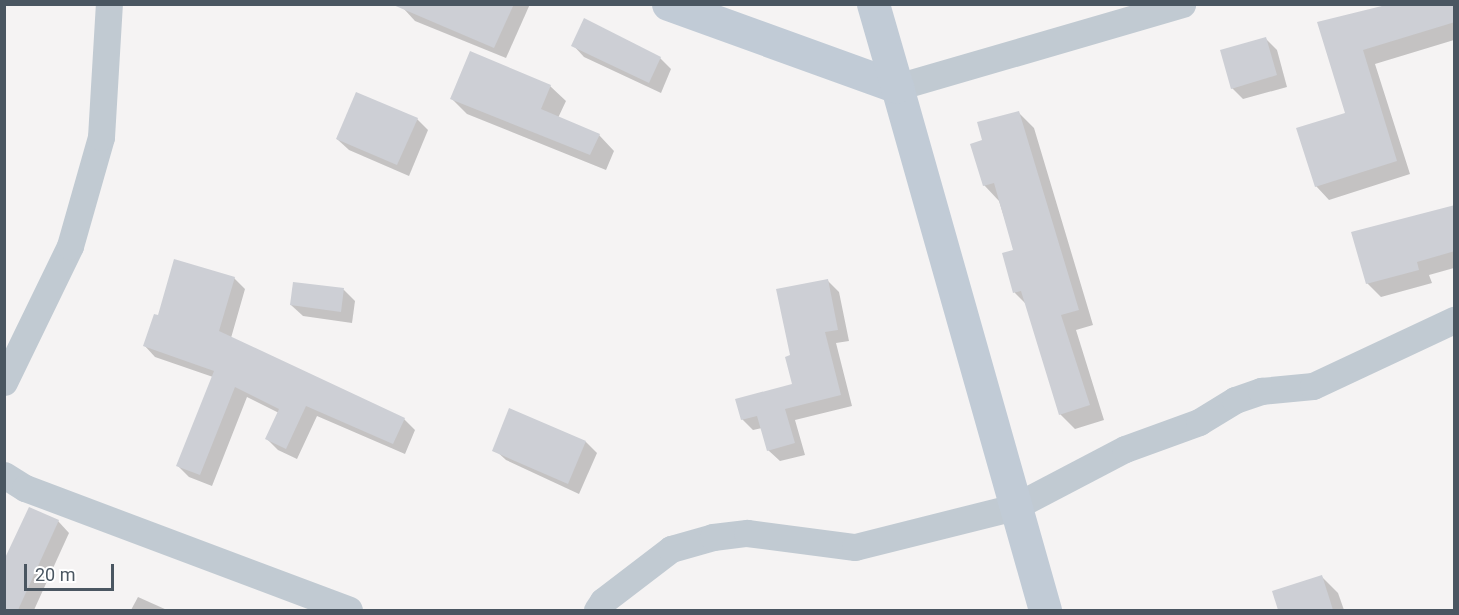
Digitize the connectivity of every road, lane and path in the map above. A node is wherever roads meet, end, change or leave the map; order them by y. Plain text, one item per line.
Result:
1 (110, 4) edge
2 (668, 4) edge
3 (873, 4) edge
4 (1182, 4) edge
5 (897, 87) junction
6 (1455, 320) edge
7 (4, 382) edge
8 (4, 475) edge
9 (1014, 507) junction
10 (349, 610) edge
11 (597, 610) edge
12 (1045, 610) edge

1 - 7 street
2 - 5 street
3 - 5 street
4 - 5 street
5 - 9 street
6 - 9 street
8 - 10 street
9 - 11 street
9 - 12 street

